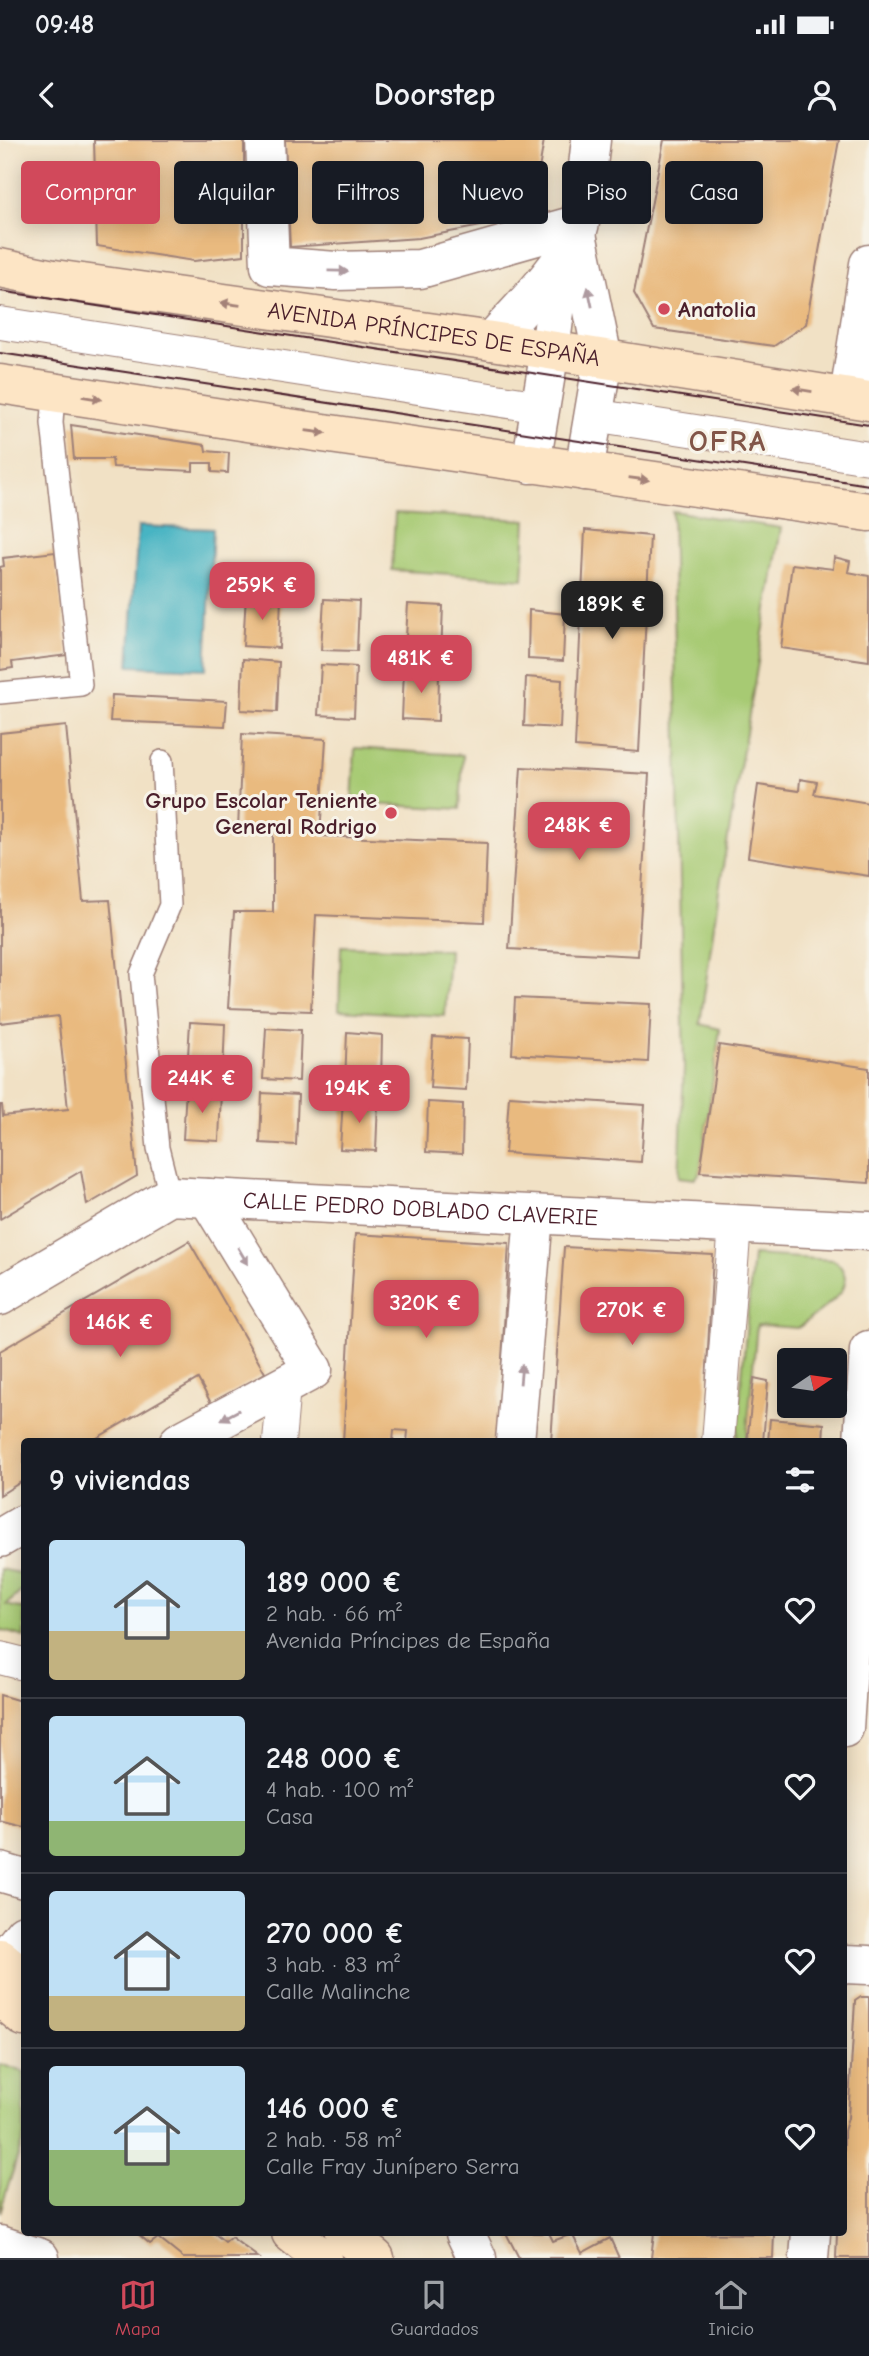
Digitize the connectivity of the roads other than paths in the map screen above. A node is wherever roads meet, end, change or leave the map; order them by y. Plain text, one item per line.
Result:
1 (265, 140) edge
2 (591, 140) edge
3 (572, 239) junction
4 (869, 264) edge
5 (0, 268) edge
6 (0, 323) edge
7 (492, 341) junction
8 (551, 351) junction
9 (604, 359) junction
10 (0, 384) edge
11 (54, 392) junction
12 (859, 399) edge
13 (541, 407) junction
14 (593, 415) junction
15 (869, 458) edge
16 (531, 464) junction
17 (584, 471) junction
18 (869, 512) edge
19 (0, 693) edge
20 (162, 761) dead end
21 (170, 1196) junction
22 (208, 1198) junction
23 (534, 1215) junction
24 (735, 1226) junction
25 (869, 1231) edge
26 (0, 1296) edge
27 (869, 1350) edge
28 (284, 1386) junction
29 (186, 1438) edge
30 (279, 1438) edge
31 (515, 1438) edge
32 (718, 1438) edge
33 (21, 1526) edge
34 (0, 1538) edge
35 (861, 1587) edge
36 (0, 1658) edge
37 (21, 1663) edge
38 (847, 1703) edge
39 (0, 1872) edge
40 (21, 1878) edge
41 (847, 1964) edge
42 (869, 1965) edge
43 (9, 1966) edge
44 (21, 2007) edge
45 (295, 2236) edge
46 (348, 2236) edge
47 (811, 2236) edge
48 (321, 2258) edge
49 (375, 2258) edge
50 (809, 2258) edge

1 -> 3 street
2 - 3 street
3 - 7 street
3 - 8 street
9 -> 3 street
4 - 12 street
7 -> 5 main road, AVENIDA PRÍNCIPES DE ESPAÑA
6 - 13 street
7 - 8 main road, AVENIDA PRÍNCIPES DE ESPAÑA
8 - 9 main road, AVENIDA PRÍNCIPES DE ESPAÑA
8 - 13 street
12 -> 9 main road, AVENIDA PRÍNCIPES DE ESPAÑA
9 - 14 street
10 - 11 main road
11 -> 16 main road
11 - 19 lane
13 - 16 street
14 - 15 street
14 - 17 street
16 - 17 main road
17 -> 18 main road
20 - 21 lane
21 - 22 street, CALLE PEDRO DOBLADO CLAVERIE
21 - 26 street
22 - 23 street, CALLE PEDRO DOBLADO CLAVERIE
22 -> 28 street
23 - 24 street, CALLE PEDRO DOBLADO CLAVERIE
31 -> 23 street
24 - 25 street, CALLE PEDRO DOBLADO CLAVERIE
24 - 32 street
27 - 35 street
28 -> 29 street
28 - 30 street
33 - 34 street
35 - 38 street
36 - 37 street
39 - 40 street
41 - 42 street
43 - 44 main road
45 - 48 main road
46 - 49 main road
47 - 50 street

